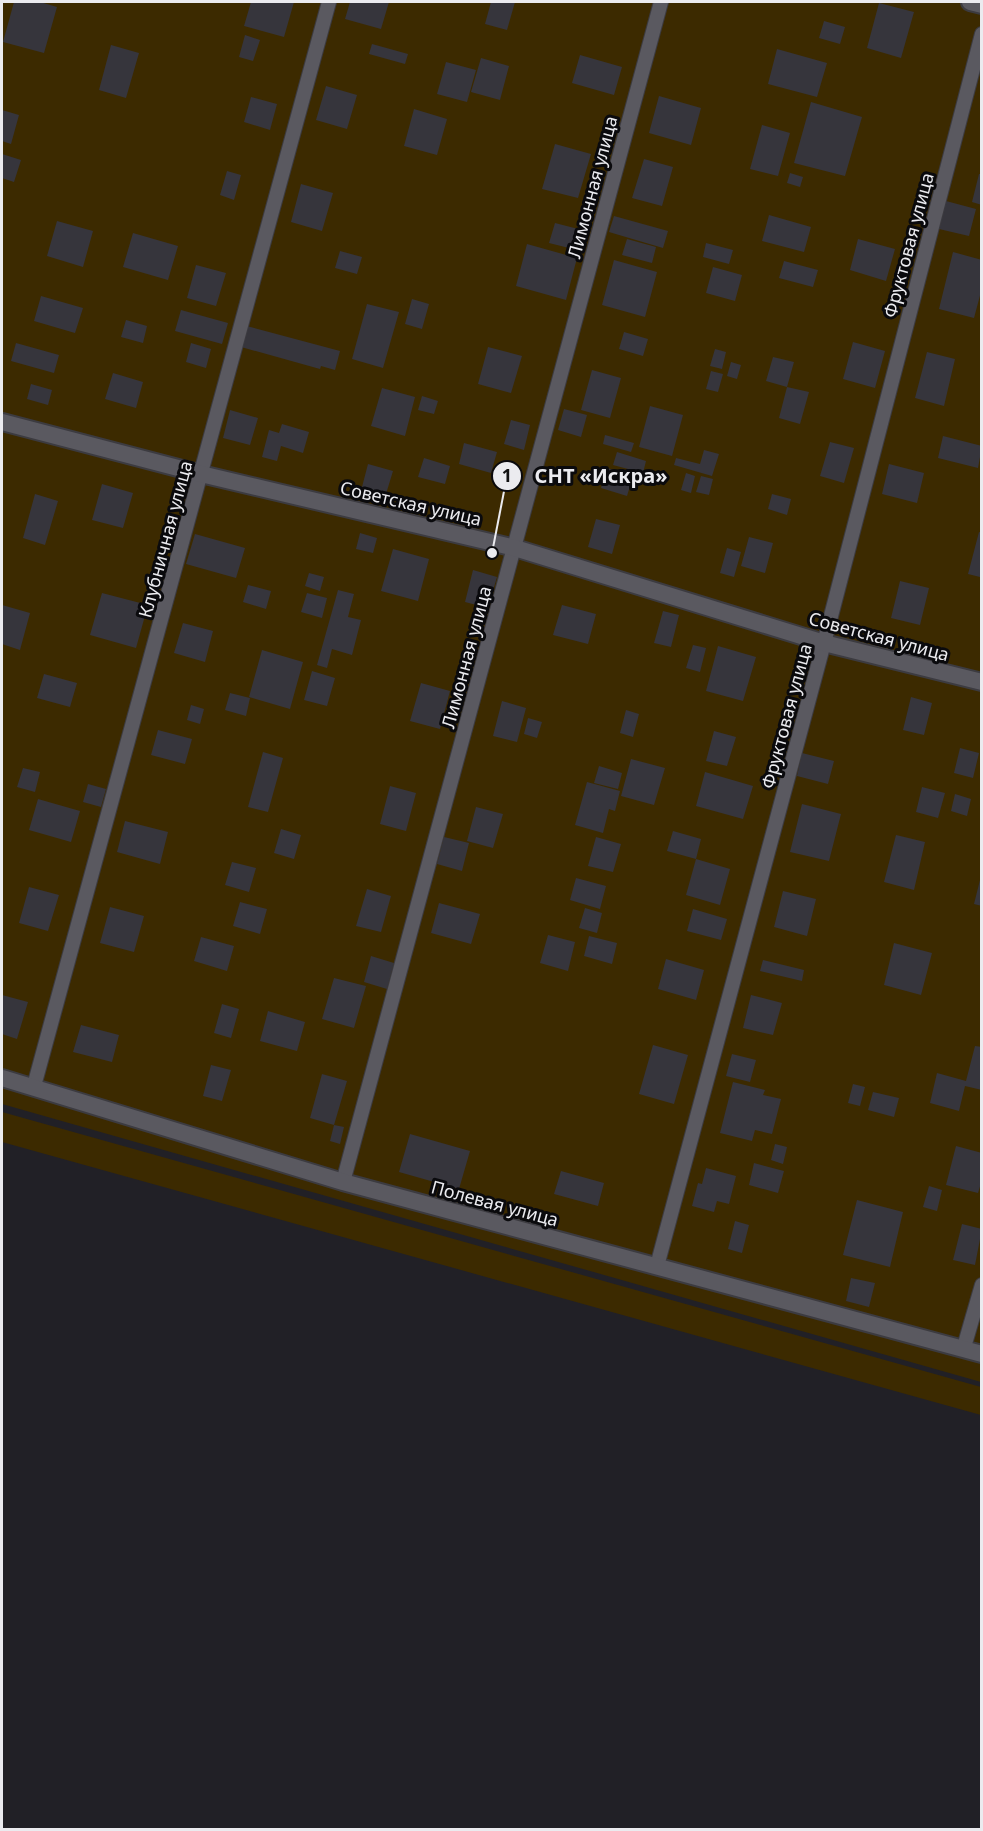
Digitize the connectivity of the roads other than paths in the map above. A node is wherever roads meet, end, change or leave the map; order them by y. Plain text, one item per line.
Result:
1 (329, 2) edge
2 (661, 2) edge
3 (970, 2) edge
4 (981, 5) edge
5 (981, 34) edge
6 (2, 422) edge
7 (201, 474) junction
8 (515, 548) junction
9 (824, 643) junction
10 (981, 682) edge
11 (2, 1078) edge
12 (34, 1086) junction
13 (343, 1182) junction
14 (657, 1266) junction
15 (981, 1285) edge
16 (964, 1347) junction
17 (981, 1354) edge

1 - 7 lane, Клубничная улица
2 - 8 lane, Лимонная улица
3 - 4 street
5 - 9 lane, Фруктовая улица
6 - 7 street, Советская улица
7 - 8 street, Советская улица
7 - 12 lane, Клубничная улица
8 - 9 street, Советская улица
8 - 13 lane, Лимонная улица
9 - 10 street, Советская улица
9 - 14 lane, Фруктовая улица
11 - 12 street, Полевая улица
12 - 13 street, Полевая улица
13 - 14 street, Полевая улица
14 - 16 street, Полевая улица
15 - 16 lane
16 - 17 street, Полевая улица

